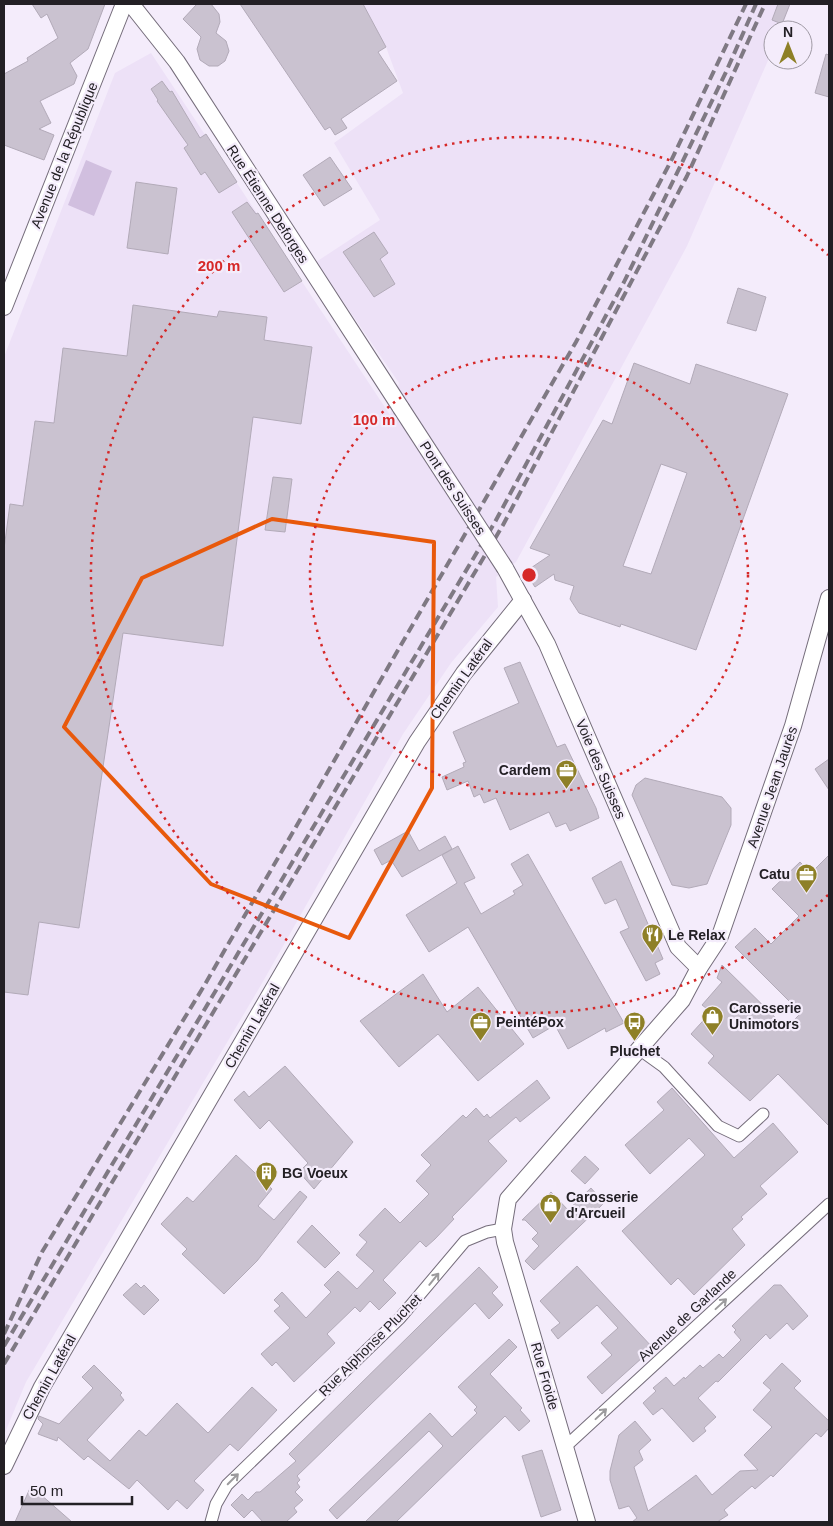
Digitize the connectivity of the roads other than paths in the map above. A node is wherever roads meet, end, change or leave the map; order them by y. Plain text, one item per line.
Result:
1 (124, 4) edge
2 (131, 4) edge
3 (4, 307) edge
4 (401, 408) joint
5 (505, 568) joint
6 (829, 598) edge
7 (523, 600) junction
8 (699, 968) junction
9 (639, 1049) junction
10 (763, 1114) dead end
11 (829, 1204) edge
12 (502, 1229) junction
13 (565, 1447) junction
14 (4, 1466) edge
15 (211, 1522) edge
16 (588, 1522) edge

1 - 3 street, Avenue de la République
2 - 4 street, Rue Étienne Deforges
4 - 5 street, Pont des Suisses, bridge
5 - 7 street, Voie des Suisses
6 - 8 street, Avenue Jean Jaurès
7 - 8 street, Voie des Suisses
7 - 14 street, Chemin Latéral
8 - 9 street
9 - 10 street
9 - 12 street
13 -> 11 street, Avenue de Garlande
12 - 13 street, Rue Froide
15 -> 12 street, Rue Alphonse Pluchet
13 - 16 street, Rue Froide

